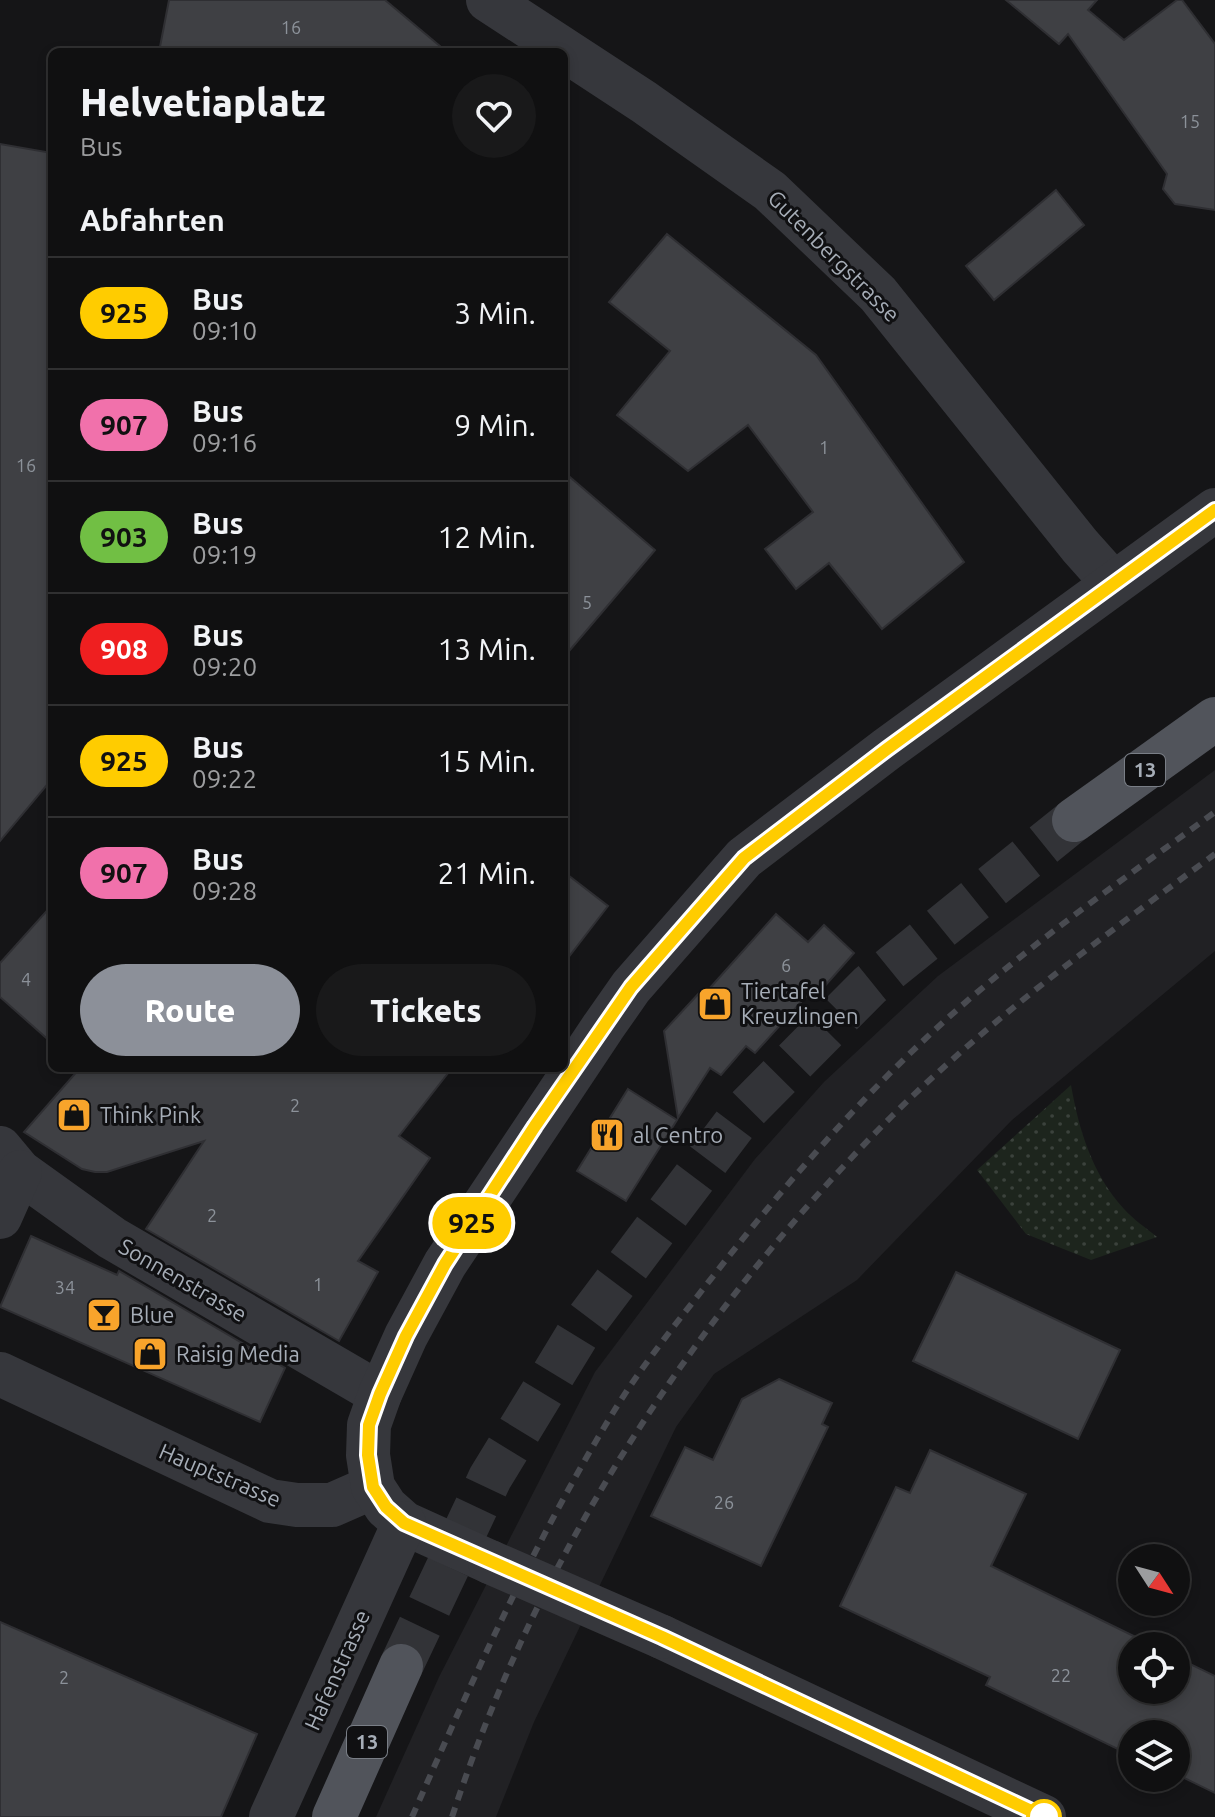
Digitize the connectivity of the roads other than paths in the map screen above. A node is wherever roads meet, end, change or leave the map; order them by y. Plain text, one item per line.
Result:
1 (488, 0) edge
2 (561, 48) edge
3 (568, 52) edge
4 (1215, 510) edge
5 (1113, 583) junction
6 (1215, 719) edge
7 (1074, 820) tunnel mouth
8 (10, 1160) edge
9 (0, 1217) edge
10 (0, 1374) edge
11 (380, 1394) junction
12 (373, 1487) junction
13 (404, 1523) junction
14 (401, 1666) tunnel mouth
15 (271, 1817) edge
16 (334, 1817) edge
17 (1044, 1817) edge

1 - 2 street, Gutenbergstrasse
3 - 5 street, Gutenbergstrasse
4 - 5 street
5 - 11 street
6 - 7 main road, 13
8 - 9 street
8 - 11 street, Sonnenstrasse
10 - 12 street, Hauptstrasse
11 - 12 street
12 - 13 street
13 - 15 street, Hafenstrasse
13 - 17 street, bridge
14 - 16 main road, 13

